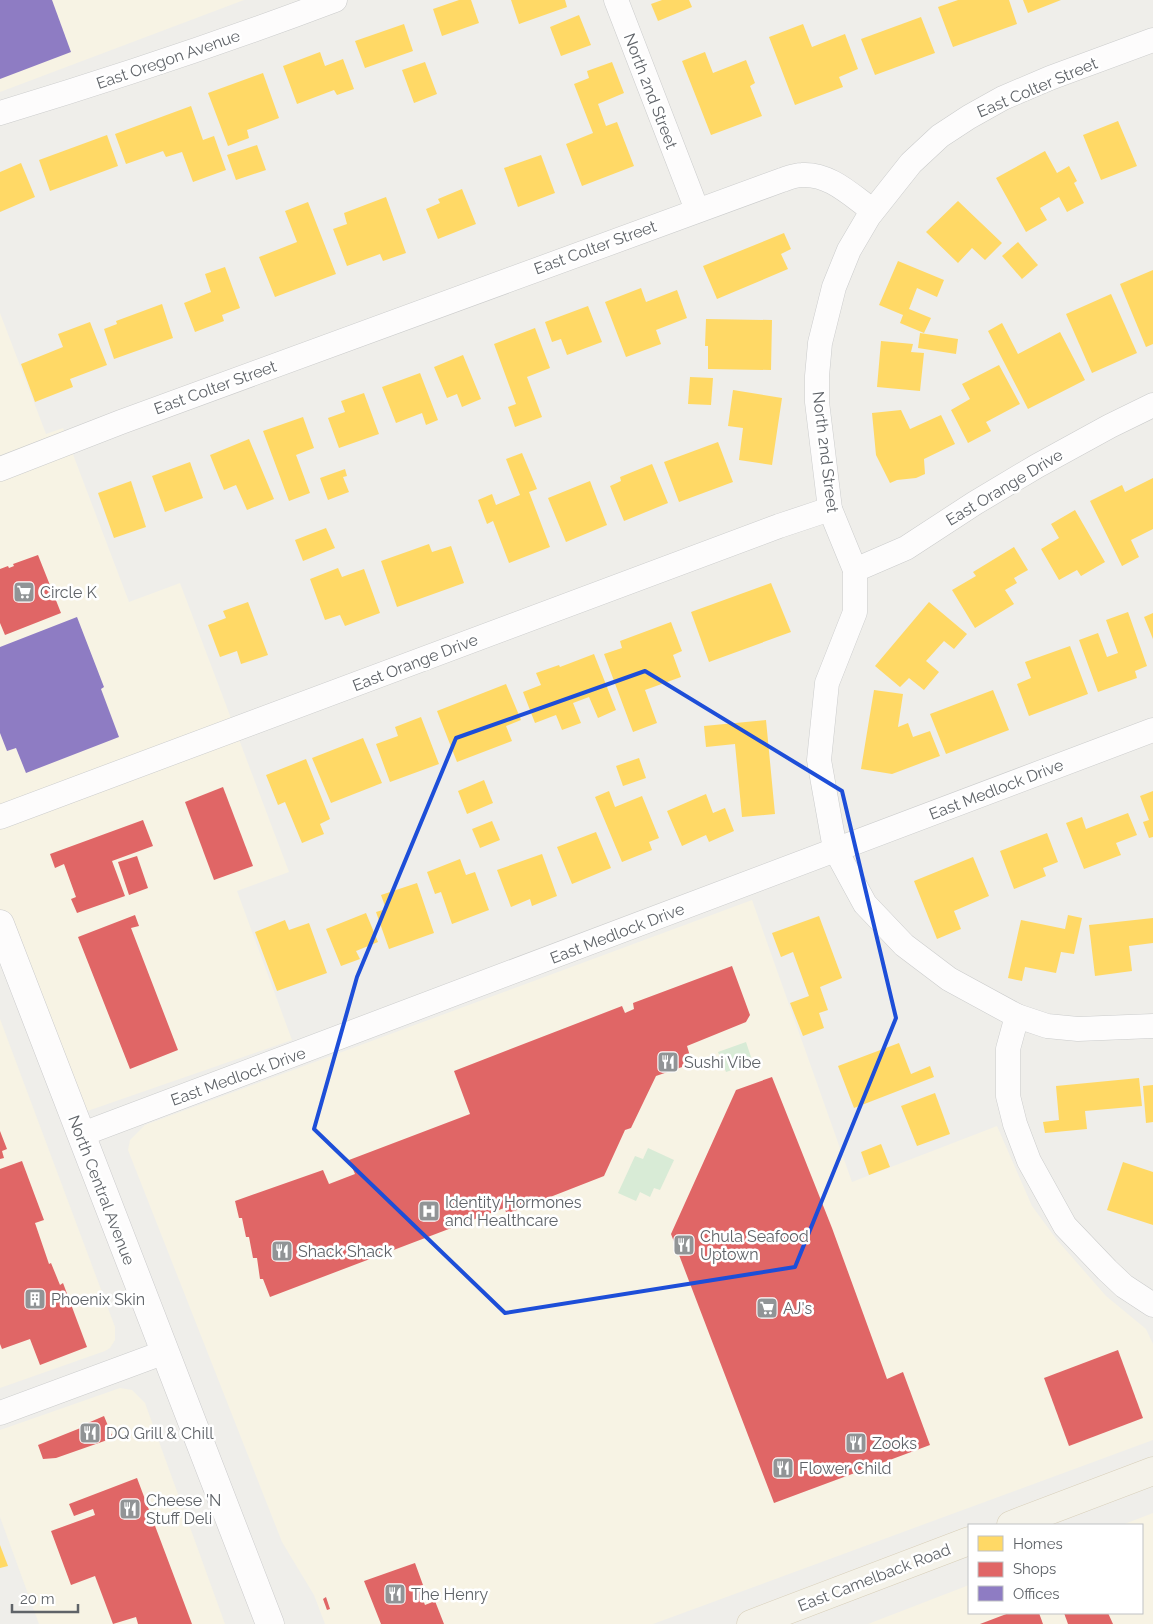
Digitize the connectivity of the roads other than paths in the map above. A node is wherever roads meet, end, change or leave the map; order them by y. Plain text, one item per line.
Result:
1 (334, 0) edge
2 (616, 0) edge
3 (1153, 40) edge
4 (0, 113) edge
5 (696, 210) junction
6 (872, 210) junction
7 (1153, 405) edge
8 (0, 469) edge
9 (830, 509) junction
10 (855, 570) junction
11 (1153, 730) edge
12 (0, 817) edge
13 (835, 849) junction
14 (1, 932) edge
15 (1017, 1016) junction
16 (1153, 1026) edge
17 (80, 1135) junction
18 (1153, 1305) edge
19 (164, 1352) junction
20 (0, 1413) edge
21 (1153, 1472) edge
22 (1014, 1524) edge
23 (968, 1541) edge
24 (270, 1624) edge
25 (751, 1624) edge

1 - 4 street, East Oregon Avenue
2 - 5 street, North 2nd Street
3 - 6 street, East Colter Street
5 - 6 street, East Colter Street
5 - 8 street, East Colter Street
6 - 9 street, North 2nd Street
7 - 10 street, East Orange Drive
9 - 10 street, North 2nd Street
9 - 12 street, East Orange Drive
10 - 13 street, North 2nd Street
11 - 13 street, East Medlock Drive
13 - 15 street, North 2nd Street
13 - 17 street, East Medlock Drive
14 - 17 main road, North Central Avenue
15 - 16 street, North 2nd Street
15 - 18 street
17 - 19 main road, North Central Avenue
19 - 20 street
19 - 24 main road, North Central Avenue
21 - 22 main road
23 - 25 main road, East Camelback Road

